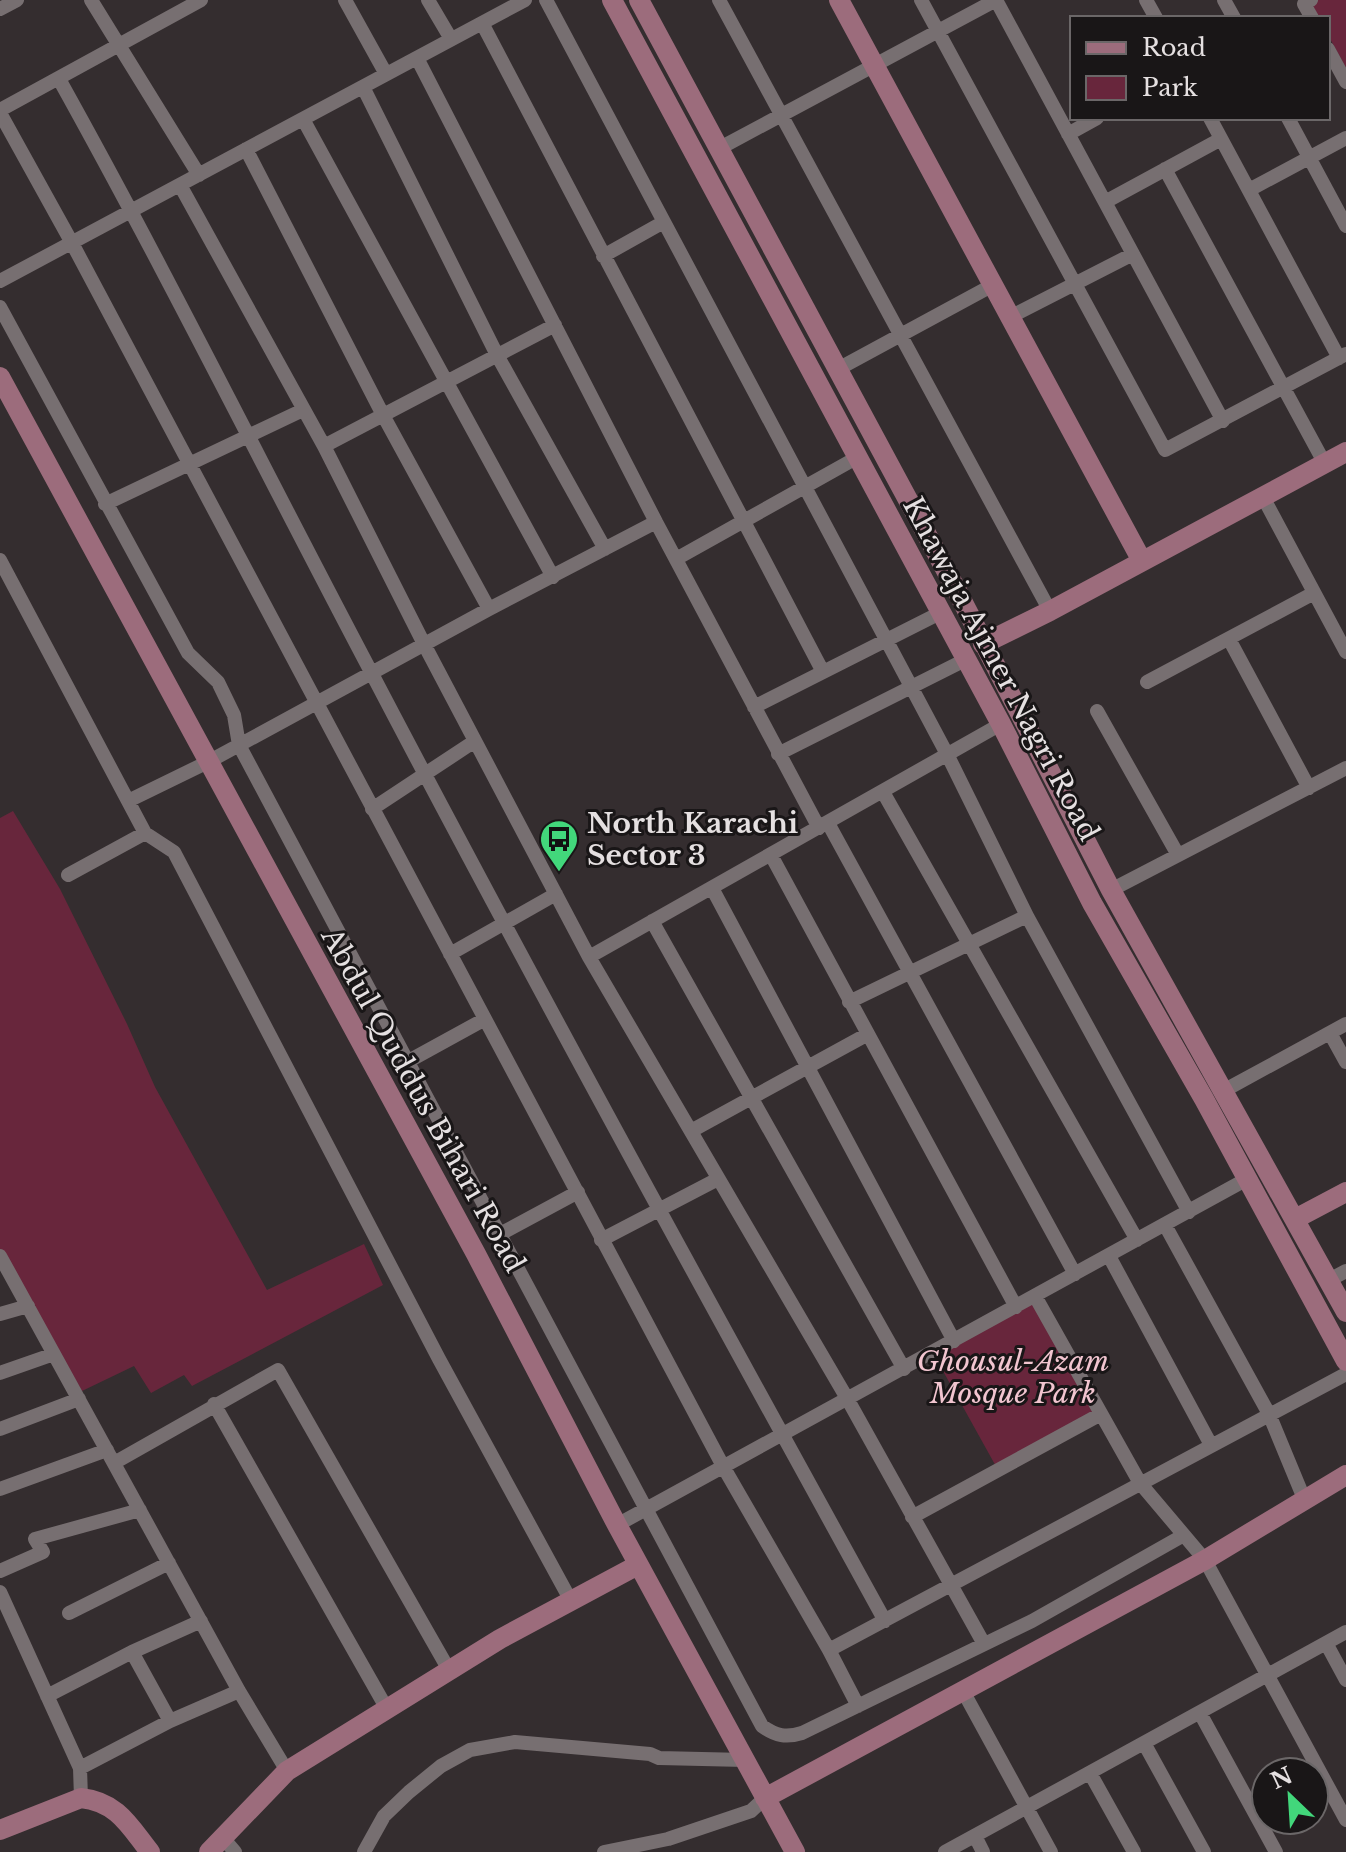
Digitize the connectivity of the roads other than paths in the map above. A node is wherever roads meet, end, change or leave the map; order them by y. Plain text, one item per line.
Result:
1 (17, 0) edge
2 (91, 0) edge
3 (201, 0) edge
4 (345, 0) edge
5 (428, 0) edge
6 (525, 0) edge
7 (546, 0) edge
8 (612, 0) edge
9 (639, 0) edge
10 (719, 0) edge
11 (839, 0) edge
12 (921, 0) edge
13 (504, 5) edge
14 (0, 9) edge
15 (482, 23) junction
16 (938, 31) junction
17 (451, 39) junction
18 (119, 45) junction
19 (1330, 53) edge
20 (417, 58) junction
21 (874, 65) junction
22 (386, 74) junction
23 (59, 79) junction
24 (1346, 82) edge
25 (363, 87) junction
26 (0, 112) edge
27 (782, 115) junction
28 (303, 119) junction
29 (1093, 120) edge
30 (1211, 120) edge
31 (1289, 120) edge
32 (1068, 134) junction
33 (1346, 138) edge
34 (1221, 139) junction
35 (720, 148) junction
36 (246, 149) junction
37 (1309, 158) junction
38 (1165, 169) junction
39 (199, 175) junction
40 (180, 185) junction
41 (1249, 190) junction
42 (1105, 202) junction
43 (132, 210) junction
44 (662, 223) junction
45 (1346, 226) edge
46 (72, 243) junction
47 (1133, 254) junction
48 (603, 256) junction
49 (0, 281) edge
50 (993, 285) junction
51 (1074, 285) junction
52 (0, 307) edge
53 (1010, 317) junction
54 (555, 325) junction
55 (901, 336) junction
56 (497, 355) junction
57 (1343, 356) edge
58 (838, 369) junction
59 (0, 377) edge
60 (446, 382) junction
61 (1283, 388) junction
62 (303, 410) junction
63 (383, 415) junction
64 (1223, 421) junction
65 (249, 437) junction
66 (324, 446) junction
67 (1346, 452) edge
68 (858, 457) junction
69 (1325, 464) junction
70 (188, 466) junction
71 (804, 487) junction
72 (1263, 497) junction
73 (908, 501) junction
74 (105, 504) junction
75 (887, 511) junction
76 (744, 521) junction
77 (656, 522) junction
78 (605, 549) junction
79 (676, 559) junction
80 (0, 560) edge
81 (1142, 561) junction
82 (553, 577) junction
83 (1314, 593) junction
84 (489, 609) junction
85 (1050, 611) junction
86 (940, 613) junction
87 (1229, 639) junction
88 (886, 641) junction
89 (983, 644) junction
90 (425, 646) junction
91 (1346, 652) edge
92 (965, 660) junction
93 (823, 672) junction
94 (372, 674) junction
95 (1147, 682) dead end
96 (910, 687) junction
97 (316, 704) junction
98 (754, 707) junction
99 (1097, 711) dead end
100 (1001, 724) junction
101 (475, 741) junction
102 (239, 745) junction
103 (778, 754) junction
104 (948, 756) junction
105 (1045, 761) junction
106 (208, 762) junction
107 (1025, 772) junction
108 (427, 775) junction
109 (1344, 775) edge
110 (1309, 788) junction
111 (883, 792) junction
112 (128, 801) junction
113 (372, 809) junction
114 (824, 826) junction
115 (145, 833) junction
116 (771, 855) junction
117 (1178, 855) junction
118 (68, 875) dead end
119 (712, 888) junction
120 (1111, 890) junction
121 (556, 894) junction
122 (1027, 916) junction
123 (652, 921) junction
124 (506, 923) junction
125 (969, 944) junction
126 (450, 954) junction
127 (589, 957) junction
128 (910, 972) junction
129 (849, 1002) junction
130 (485, 1019) junction
131 (1346, 1024) edge
132 (1330, 1033) junction
133 (868, 1034) junction
134 (1346, 1062) edge
135 (405, 1063) junction
136 (807, 1066) junction
137 (1225, 1090) junction
138 (751, 1097) junction
139 (691, 1131) junction
140 (718, 1179) junction
141 (1247, 1179) junction
142 (578, 1192) junction
143 (1346, 1192) edge
144 (659, 1209) junction
145 (1189, 1212) junction
146 (1295, 1219) junction
147 (1165, 1225) junction
148 (500, 1234) junction
149 (601, 1240) junction
150 (1137, 1240) junction
151 (0, 1256) edge
152 (1109, 1256) junction
153 (1075, 1274) junction
154 (1338, 1275) edge
155 (1035, 1296) junction
156 (28, 1306) junction
157 (1016, 1307) junction
158 (1346, 1312) edge
159 (0, 1314) edge
160 (954, 1341) junction
161 (54, 1354) junction
162 (1346, 1361) edge
163 (904, 1369) junction
164 (0, 1373) edge
165 (1346, 1374) edge
166 (79, 1399) junction
167 (848, 1400) junction
168 (214, 1404) junction
169 (1101, 1414) junction
170 (1269, 1414) junction
171 (0, 1429) edge
172 (783, 1436) junction
173 (1211, 1445) junction
174 (111, 1456) junction
175 (724, 1468) junction
176 (1342, 1479) edge
177 (1140, 1483) junction
178 (0, 1489) edge
179 (1305, 1501) junction
180 (140, 1510) junction
181 (647, 1510) junction
182 (912, 1517) junction
183 (617, 1525) junction
184 (1184, 1535) junction
185 (1205, 1560) junction
186 (169, 1563) junction
187 (638, 1565) junction
188 (0, 1571) edge
189 (950, 1586) junction
190 (0, 1592) edge
191 (571, 1601) junction
192 (69, 1613) dead end
193 (201, 1621) junction
194 (885, 1621) junction
195 (1346, 1632) edge
196 (1326, 1643) junction
197 (984, 1644) junction
198 (829, 1650) junction
199 (132, 1652) junction
200 (449, 1670) junction
201 (1269, 1676) junction
202 (1346, 1680) edge
203 (239, 1691) junction
204 (963, 1691) junction
205 (47, 1696) junction
206 (858, 1706) junction
207 (387, 1709) junction
208 (1200, 1713) junction
209 (170, 1721) junction
210 (1144, 1743) junction
211 (745, 1760) junction
212 (80, 1768) junction
213 (287, 1771) junction
214 (1090, 1773) junction
215 (81, 1798) junction
216 (765, 1798) junction
217 (1028, 1807) junction
218 (1346, 1820) edge
219 (0, 1830) edge
220 (975, 1836) junction
221 (223, 1848) edge
222 (150, 1852) edge
223 (364, 1852) edge
224 (604, 1852) edge
225 (795, 1852) edge
226 (945, 1852) edge
227 (983, 1852) edge
228 (1051, 1852) edge
229 (1134, 1852) edge
230 (1204, 1852) edge
231 (1276, 1852) edge

1 - 14 street
2 - 18 street
3 - 18 street
4 - 22 street
5 - 17 street
6 - 13 street
7 - 44 street
8 - 68 main road, Khawaja Ajmer Nagri Road
9 - 35 main road, Khawaja Ajmer Nagri Road
10 - 27 street
11 - 21 main road
12 - 16 street
13 - 15 street
15 - 17 street
15 - 48 street
16 - 21 street
16 - 32 street
16 - 51 street
17 - 20 street
18 - 23 street
18 - 39 street
19 - 24 street
20 - 22 street
20 - 54 street
21 - 27 street
21 - 50 main road
22 - 25 street
23 - 26 street
23 - 43 street
25 - 28 street
25 - 56 street
26 - 46 street
27 - 35 street
27 - 55 street
28 - 36 street
28 - 60 street
29 - 32 street
30 - 34 street
31 - 37 street
32 - 42 street
33 - 37 street
34 - 38 street
34 - 41 street
35 - 58 main road, Khawaja Ajmer Nagri Road
36 - 39 street
36 - 63 street
37 - 41 street
37 - 45 street
38 - 42 street
38 - 61 street
39 - 40 street
40 - 43 street
40 - 62 street
41 - 57 street
42 - 47 street
43 - 46 street
43 - 65 street
44 - 48 street
44 - 71 street
46 - 49 street
46 - 70 street
47 - 51 street
47 - 64 street
48 - 76 street
50 - 53 main road
50 - 55 street
51 - 53 street
51 - 64 street
52 - 74 street
53 - 81 main road
54 - 56 street
54 - 77 street
55 - 58 street
55 - 85 street
56 - 60 street
56 - 78 street
57 - 61 street
58 - 73 main road, Khawaja Ajmer Nagri Road
59 - 106 main road, Abdul Quddus Bihari Road
60 - 63 street
60 - 82 street
61 - 64 street
61 - 69 street
62 - 65 street
62 - 66 street
63 - 66 street
63 - 84 street
65 - 70 street
65 - 94 street
66 - 90 street
67 - 69 main road
68 - 71 street
68 - 75 main road, Khawaja Ajmer Nagri Road
69 - 72 main road
70 - 74 street
70 - 97 street
71 - 76 street
71 - 88 street
72 - 81 main road
72 - 83 street
73 - 75 main road
73 - 89 main road, Khawaja Ajmer Nagri Road
74 - 102 street
75 - 86 main road, Khawaja Ajmer Nagri Road
76 - 79 street
76 - 93 street
77 - 78 street
77 - 79 street
78 - 82 street
79 - 98 street
80 - 112 street
81 - 85 main road
82 - 84 street
83 - 87 street
83 - 91 street
84 - 90 street
85 - 89 main road
86 - 88 street
86 - 92 main road, Khawaja Ajmer Nagri Road
87 - 95 street
87 - 110 street
88 - 93 street
88 - 96 street
89 - 105 main road, Khawaja Ajmer Nagri Road
90 - 94 street
90 - 101 street
92 - 96 street
92 - 100 main road, Khawaja Ajmer Nagri Road
93 - 98 street
94 - 97 street
94 - 108 street
96 - 103 street
96 - 104 street
97 - 102 street
97 - 113 street
98 - 103 street
99 - 117 street
100 - 104 street
100 - 107 main road, Khawaja Ajmer Nagri Road
101 - 108 street
101 - 121 street
102 - 106 street
102 - 135 street
103 - 114 street
104 - 111 street
104 - 122 street
105 - 107 main road
105 - 120 main road, Khawaja Ajmer Nagri Road
106 - 112 street
106 - 183 main road, Abdul Quddus Bihari Road
107 - 141 main road, Khawaja Ajmer Nagri Road
108 - 113 street
108 - 124 street
109 - 110 street
110 - 117 street
111 - 114 street
111 - 125 street
112 - 115 street
113 - 126 street
114 - 116 street
114 - 128 street
115 - 118 street
115 - 191 street
116 - 119 street
116 - 129 street
117 - 120 street
119 - 123 street
119 - 136 street
120 - 137 main road, Khawaja Ajmer Nagri Road
121 - 124 street
121 - 127 street
122 - 125 street
122 - 145 street
123 - 127 street
123 - 138 street
124 - 126 street
124 - 144 street
125 - 128 street
125 - 150 street
126 - 130 street
127 - 139 street
128 - 129 street
128 - 153 street
129 - 133 street
130 - 135 street
130 - 142 street
131 - 132 street
132 - 134 street
132 - 137 street
133 - 136 street
133 - 157 street
135 - 148 street
136 - 138 street
136 - 160 street
137 - 146 main road, Khawaja Ajmer Nagri Road
138 - 139 street
138 - 163 street
139 - 140 street
140 - 144 street
140 - 167 street
141 - 145 street
141 - 162 main road, Khawaja Ajmer Nagri Road
142 - 148 street
142 - 149 street
143 - 146 main road
144 - 149 street
144 - 172 street
145 - 147 street
146 - 154 main road, Khawaja Ajmer Nagri Road
147 - 150 street
147 - 170 street
148 - 181 street
149 - 175 street
150 - 152 street
151 - 156 street
152 - 153 street
152 - 173 street
153 - 155 street
154 - 158 main road, Khawaja Ajmer Nagri Road
155 - 157 street
155 - 169 street
156 - 159 street
156 - 161 street
157 - 160 street
160 - 163 street
161 - 164 street
161 - 166 street
163 - 167 street
165 - 170 street
166 - 171 street
166 - 174 street
167 - 172 street
167 - 182 street
168 - 174 street
168 - 200 street
168 - 207 street
169 - 177 street
169 - 182 street
170 - 173 street
170 - 179 street
172 - 175 street
172 - 194 street
173 - 177 street
174 - 178 street
174 - 180 street
175 - 181 street
175 - 198 street
176 - 179 main road
177 - 184 street
177 - 189 street
179 - 185 main road
180 - 186 street
180 - 188 street
181 - 183 street
181 - 206 street
182 - 189 street
183 - 187 main road, Abdul Quddus Bihari Road
184 - 185 street
184 - 197 street
185 - 201 street
185 - 204 main road
186 - 192 street
186 - 193 street
187 - 191 main road
187 - 211 main road, Abdul Quddus Bihari Road
189 - 194 street
189 - 197 street
190 - 205 street
191 - 200 main road
193 - 199 street
193 - 203 street
194 - 198 street
195 - 196 street
196 - 201 street
196 - 202 street
197 - 206 street
198 - 206 street
199 - 205 street
199 - 209 street
200 - 207 main road
201 - 208 street
201 - 218 street
203 - 209 street
203 - 213 street
204 - 216 main road
204 - 217 street
205 - 212 street
207 - 213 main road
208 - 210 street
208 - 231 street
209 - 212 street
210 - 214 street
210 - 230 street
211 - 216 main road, Abdul Quddus Bihari Road
211 - 223 street
212 - 215 street
213 - 221 main road
214 - 217 street
214 - 229 street
215 - 219 main road
215 - 222 main road
216 - 224 street
216 - 225 main road, Abdul Quddus Bihari Road
217 - 220 street
217 - 228 street
220 - 226 street
220 - 227 street

